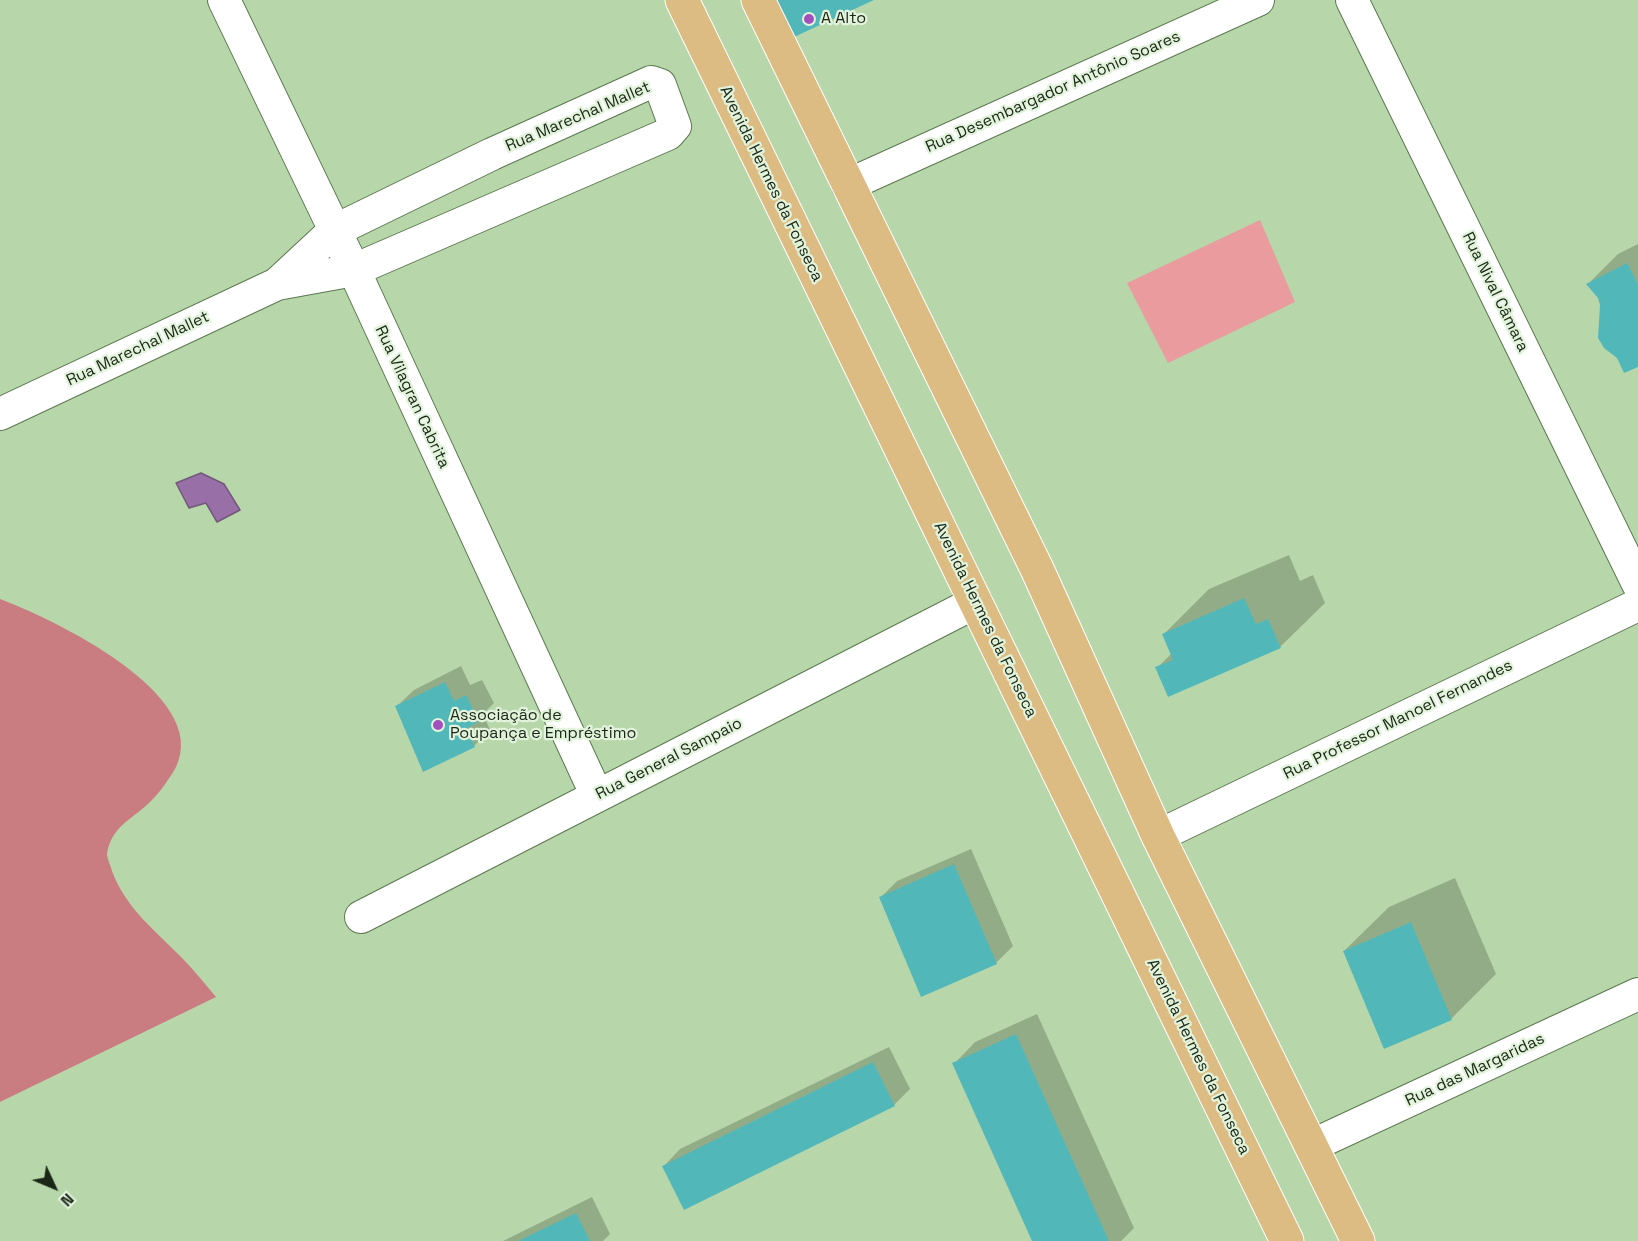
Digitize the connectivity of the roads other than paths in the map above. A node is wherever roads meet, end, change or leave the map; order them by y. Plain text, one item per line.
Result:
1 (224, 0) edge
2 (682, 0) edge
3 (758, 0) edge
4 (1258, 0) edge
5 (1352, 0) edge
6 (848, 185) junction
7 (334, 231) junction
8 (354, 270) junction
9 (277, 284) junction
10 (0, 414) edge
11 (1638, 584) edge
12 (976, 602) junction
13 (1638, 605) edge
14 (597, 796) junction
15 (1158, 836) junction
16 (361, 917) dead end
17 (1638, 994) edge
18 (1313, 1145) junction
19 (1287, 1241) edge
20 (1358, 1241) edge

1 - 7 street, Rua Vilagran Cabrita
2 - 12 main road, Avenida Hermes da Fonseca
3 - 6 main road
4 - 6 street, Rua Desembargador Antônio Soares
5 - 11 street, Rua Nival Câmara
6 - 15 main road
7 - 8 street, Rua Vilagran Cabrita
7 - 8 street, Rua Marechal Mallet
7 - 9 street, Rua Marechal Mallet
8 - 9 street, Rua Marechal Mallet
8 - 14 street, Rua Vilagran Cabrita
9 - 10 street, Rua Marechal Mallet
12 - 14 street, Rua General Sampaio
12 - 19 main road, Avenida Hermes da Fonseca
13 - 15 street, Rua Professor Manoel Fernandes
14 - 16 street, Rua General Sampaio
15 - 18 main road
17 - 18 street, Rua das Margaridas
18 - 20 main road

